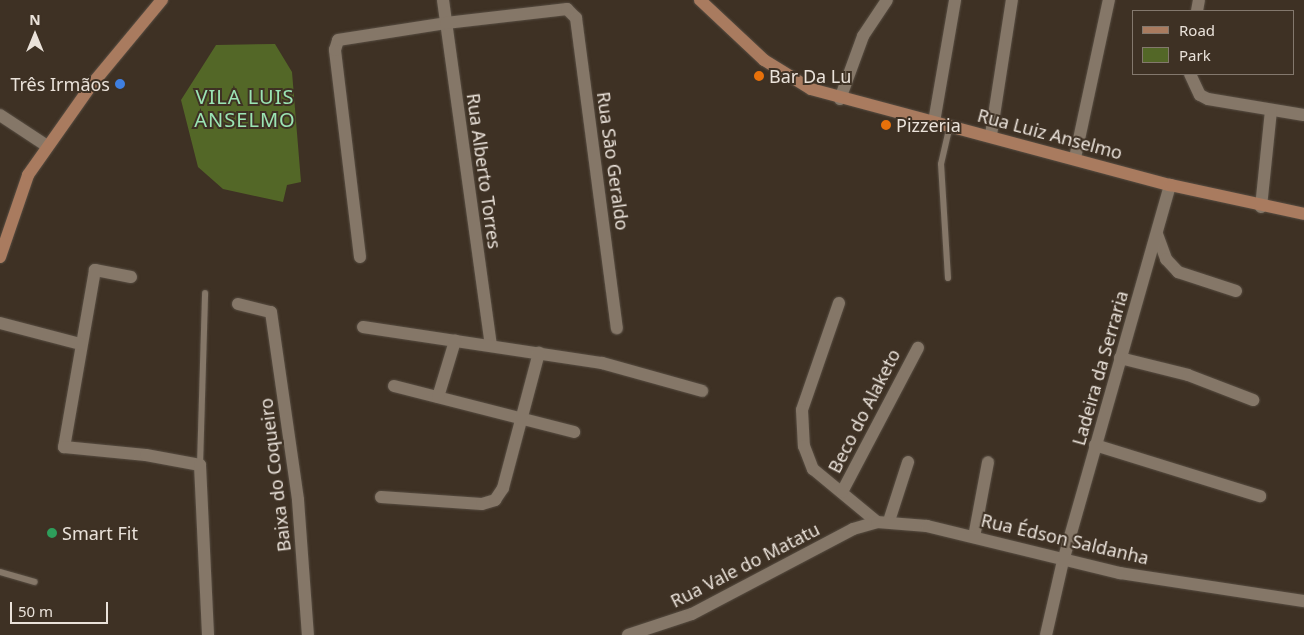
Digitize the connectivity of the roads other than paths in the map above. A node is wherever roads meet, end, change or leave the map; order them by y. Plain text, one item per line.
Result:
1 (162, 0) edge
2 (443, 0) edge
3 (700, 0) edge
4 (887, 0) edge
5 (955, 0) edge
6 (1012, 0) edge
7 (1109, 0) edge
8 (446, 23) junction
9 (1190, 75) edge
10 (840, 98) junction
11 (1271, 111) junction
12 (1304, 114) edge
13 (0, 115) edge
14 (934, 122) junction
15 (950, 126) junction
16 (990, 135) junction
17 (47, 146) junction
18 (1075, 158) junction
19 (1170, 185) junction
20 (1261, 207) junction
21 (1304, 214) edge
22 (1157, 234) junction
23 (0, 256) edge
24 (360, 257) dead end
25 (131, 277) dead end
26 (948, 278) dead end
27 (1236, 291) dead end
28 (205, 292) dead end
29 (839, 303) dead end
30 (238, 304) dead end
31 (0, 324) edge
32 (363, 327) dead end
33 (618, 328) dead end
34 (455, 341) junction
35 (80, 344) junction
36 (491, 346) junction
37 (918, 348) dead end
38 (540, 353) junction
39 (1120, 358) junction
40 (394, 386) dead end
41 (702, 391) dead end
42 (438, 397) junction
43 (1253, 400) dead end
44 (520, 419) junction
45 (574, 432) dead end
46 (1095, 445) junction
47 (908, 462) dead end
48 (988, 462) dead end
49 (200, 465) junction
50 (842, 492) junction
51 (1260, 496) dead end
52 (381, 497) dead end
53 (883, 522) junction
54 (974, 537) junction
55 (1063, 561) junction
56 (0, 572) edge
57 (36, 582) dead end
58 (1304, 601) edge
59 (208, 635) edge
60 (308, 635) edge
61 (628, 635) edge
62 (1046, 635) edge

1 - 17 street
2 - 8 street, Rua Alberto Torres
3 - 10 street, Rua Luiz Anselmo
4 - 10 street
5 - 14 street
6 - 16 street
7 - 18 street
8 - 24 street
8 - 33 street, Rua Sāo Geraldo
8 - 36 street, Rua Alberto Torres
9 - 11 street
10 - 14 street, Rua Luiz Anselmo
11 - 12 street
11 - 20 street
13 - 17 street
14 - 15 street, Rua Luiz Anselmo
15 - 16 street, Rua Luiz Anselmo
15 - 26 lane
16 - 18 street, Rua Luiz Anselmo
17 - 23 street
18 - 19 street, Rua Luiz Anselmo
19 - 20 street, Rua Luiz Anselmo
19 - 22 street, Ladeira da Serraria
20 - 21 street, Rua Luiz Anselmo
22 - 27 street
22 - 39 street, Ladeira da Serraria
25 - 35 street
28 - 49 lane
29 - 50 street
30 - 60 street, Baixa do Coqueiro
31 - 35 street
32 - 34 street
34 - 36 street
34 - 42 street
35 - 49 street
36 - 38 street
37 - 50 street, Beco do Alaketo
38 - 41 street
38 - 44 street
39 - 43 street
39 - 46 street, Ladeira da Serraria
40 - 42 street
42 - 44 street
44 - 45 street
44 - 52 street
46 - 51 street
46 - 55 street, Ladeira da Serraria
47 - 53 street
48 - 54 street
49 - 59 street
50 - 53 street
53 - 54 street, Rua Édson Saldanha
53 - 61 street, Rua Vale do Matatu
54 - 55 street, Rua Édson Saldanha
55 - 58 street, Rua Édson Saldanha
55 - 62 street, Ladeira da Serraria
56 - 57 lane

